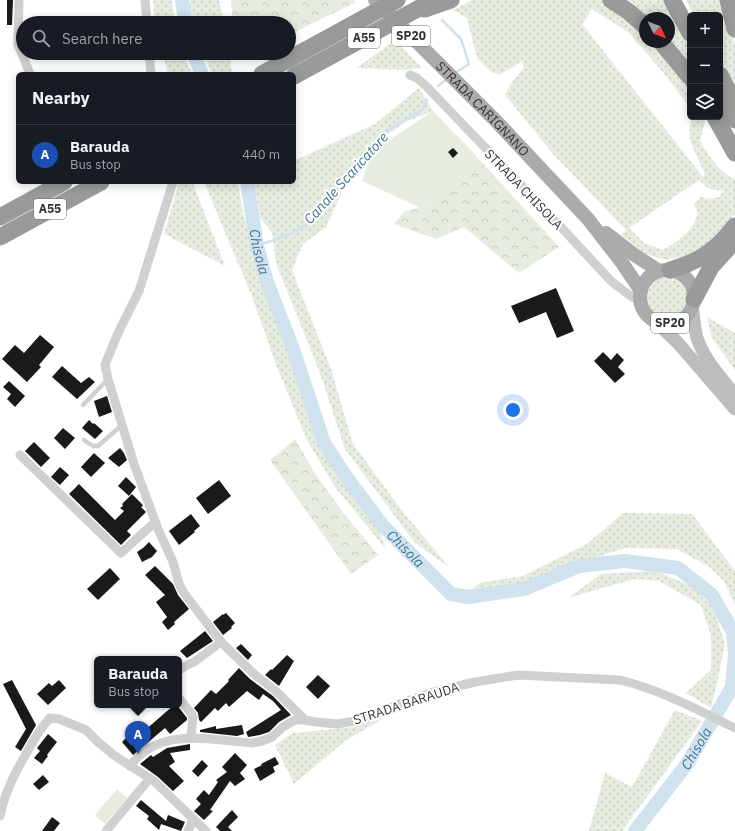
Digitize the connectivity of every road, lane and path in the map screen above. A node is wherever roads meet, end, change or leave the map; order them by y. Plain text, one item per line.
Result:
1 (19, 0) edge
2 (145, 0) edge
3 (375, 0) edge
4 (397, 0) edge
5 (434, 0) edge
6 (451, 0) edge
7 (611, 0) edge
8 (672, 0) edge
9 (681, 0) edge
10 (728, 0) edge
11 (687, 12) edge
12 (407, 14) junction
13 (19, 16) edge
14 (146, 16) edge
15 (639, 20) edge
16 (687, 28) edge
17 (735, 29) edge
18 (666, 48) edge
19 (296, 55) edge
20 (24, 60) edge
21 (150, 60) edge
22 (287, 60) edge
23 (29, 72) edge
24 (151, 72) edge
25 (265, 72) edge
26 (687, 73) edge
27 (296, 75) edge
28 (410, 75) dead end
29 (723, 81) edge
30 (723, 97) edge
31 (735, 104) edge
32 (717, 120) edge
33 (735, 120) edge
34 (735, 153) edge
35 (60, 184) edge
36 (96, 184) edge
37 (173, 184) edge
38 (0, 217) edge
39 (588, 219) junction
40 (735, 226) edge
41 (0, 237) edge
42 (735, 240) edge
43 (664, 270) junction
44 (641, 295) junction
45 (693, 303) junction
46 (656, 322) junction
47 (108, 379) junction
48 (735, 395) edge
49 (83, 405) dead end
50 (735, 409) edge
51 (122, 425) junction
52 (84, 440) dead end
53 (20, 455) dead end
54 (155, 522) junction
55 (221, 642) junction
56 (182, 668) edge
57 (182, 702) edge
58 (305, 720) junction
59 (735, 728) edge
60 (191, 737) junction
61 (130, 766) junction
62 (150, 778) junction
63 (0, 816) edge
64 (193, 819) junction
65 (106, 831) edge
66 (188, 831) edge
67 (206, 831) edge

1 - 13 street
2 - 14 street
3 - 39 main road, STRADA CARIGNANO / SP20
4 - 19 highway, A55
5 - 12 highway, A55
6 - 12 highway
7 - 15 highway
8 - 16 highway
9 - 11 highway
10 - 17 highway
12 - 27 highway, A55
18 - 26 highway
20 - 23 street
21 - 24 street
22 - 25 highway, A55
28 - 44 street, STRADA CHISOLA
29 - 31 highway
30 - 33 highway
32 - 34 highway
35 - 38 highway, A55
36 - 41 highway, A55
37 - 47 street
39 - 43 main road, SP20
39 - 44 main road, SP20
40 - 43 highway
42 - 45 highway
43 - 44 main road
43 - 45 main road, SP20
44 - 46 main road, SP20
45 - 46 main road, SP20
45 - 48 main road, SP20
46 - 50 main road, SP20
47 - 49 lane
47 - 51 street
51 - 52 lane
51 - 54 street
53 - 54 street
54 - 55 street
55 - 56 street
55 - 58 street
57 - 60 street
58 - 59 street, STRADA BARAUDA
58 - 60 street, STRADA BARAUDA
60 - 61 street, STRADA BARAUDA
61 - 62 street
61 - 63 street
62 - 64 street
62 - 65 street
64 - 66 street
64 - 67 street

